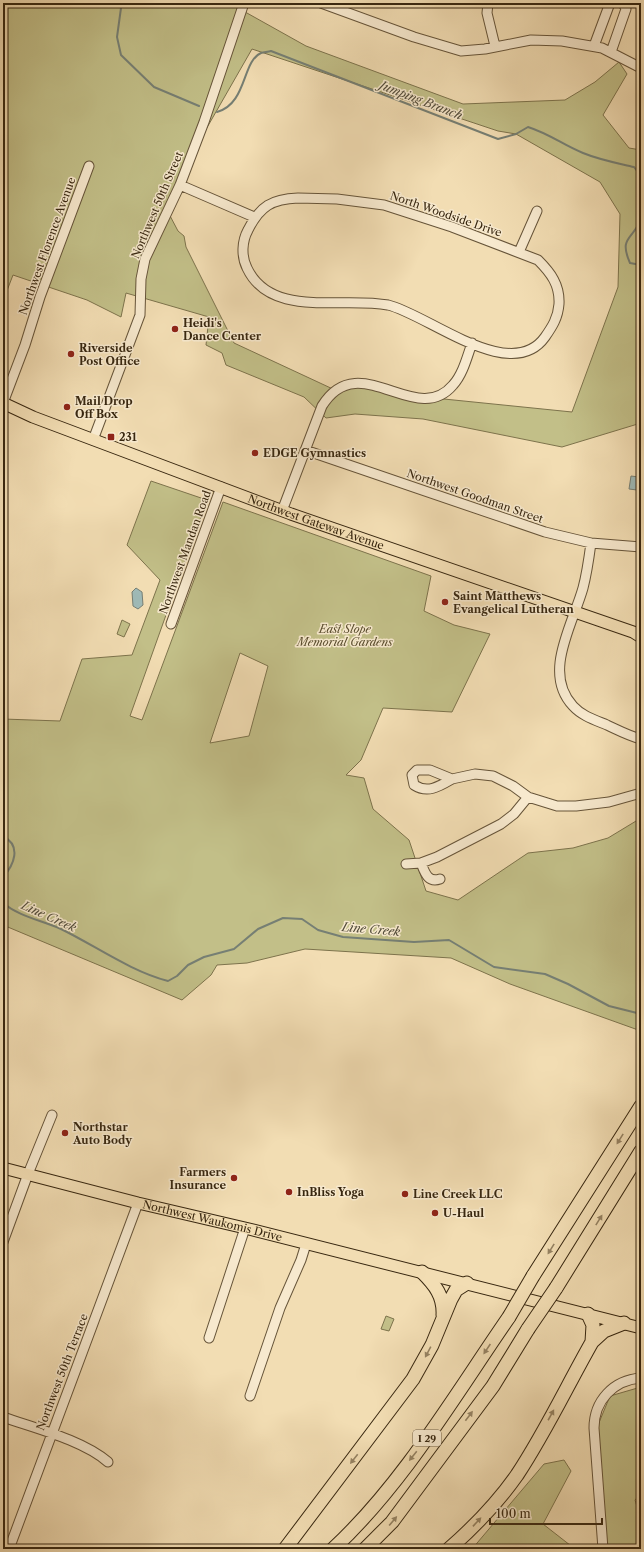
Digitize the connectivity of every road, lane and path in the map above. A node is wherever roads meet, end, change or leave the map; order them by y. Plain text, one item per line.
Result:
1 (244, 3) edge
2 (321, 3) edge
3 (488, 3) edge
4 (610, 3) edge
5 (622, 3) edge
6 (495, 46) junction
7 (594, 46) junction
8 (610, 52) junction
9 (641, 68) edge
10 (89, 166) dead end
11 (180, 185) junction
12 (538, 211) dead end
13 (254, 217) junction
14 (519, 252) junction
15 (472, 343) junction
16 (3, 403) edge
17 (93, 440) junction
18 (305, 450) junction
19 (221, 487) junction
20 (282, 511) junction
21 (591, 543) junction
22 (641, 547) edge
23 (573, 612) junction
24 (171, 624) dead end
25 (638, 634) edge
26 (641, 739) edge
27 (452, 779) dead end
28 (641, 794) edge
29 (528, 797) junction
30 (421, 863) junction
31 (406, 864) dead end
32 (440, 879) dead end
33 (641, 1106) edge
34 (52, 1115) dead end
35 (641, 1152) edge
36 (3, 1168) edge
37 (28, 1174) junction
38 (138, 1204) junction
39 (245, 1228) junction
40 (3, 1242) edge
41 (306, 1244) junction
42 (422, 1272) junction
43 (467, 1283) junction
44 (588, 1314) junction
45 (442, 1316) junction
46 (624, 1323) junction
47 (641, 1328) edge
48 (209, 1338) dead end
49 (592, 1342) junction
50 (641, 1378) edge
51 (250, 1396) dead end
52 (3, 1417) edge
53 (51, 1434) junction
54 (108, 1462) dead end
55 (9, 1549) edge
56 (285, 1549) edge
57 (333, 1549) edge
58 (365, 1549) edge
59 (449, 1549) edge
60 (602, 1549) edge

1 - 11 street, Northwest 50th Street
2 - 6 street
3 - 6 street
4 - 7 street
5 - 8 street
6 - 7 street
7 - 8 street
8 - 9 street
10 - 16 street, Northwest Florence Avenue
11 - 13 street
11 - 17 street, Northwest 50th Street
12 - 14 street
13 - 14 street, North Woodside Drive
13 - 15 street
14 - 15 street, North Woodside Drive
15 - 18 street
16 - 17 main road, Northwest Gateway Avenue
17 - 19 main road, Northwest Gateway Avenue
18 - 20 street
18 - 21 street, Northwest Goodman Street
19 - 20 main road, Northwest Gateway Avenue
19 - 24 street, Northwest Mandan Road
20 - 23 main road, Northwest Gateway Avenue
21 - 22 street, Northwest Goodman Street
21 - 23 street
23 - 25 main road, Northwest Gateway Avenue
23 - 26 street
27 - 29 street
28 - 29 street
29 - 30 street
30 - 31 street
30 - 32 street
33 -> 57 highway, I 29, bridge
34 - 37 street
58 -> 35 highway, I 29, bridge
36 - 37 main road, Northwest Waukomis Drive
37 - 38 main road, Northwest Waukomis Drive
37 - 40 street
38 - 39 main road, Northwest Waukomis Drive
38 - 53 street, Northwest 50th Terrace
39 - 41 main road, Northwest Waukomis Drive
39 - 48 street
41 - 42 main road, Northwest Waukomis Drive
41 - 51 street
42 - 43 main road, Northwest Waukomis Drive
42 - 45 highway
43 - 44 main road, Northwest Waukomis Drive
43 - 45 highway
44 - 46 main road, Northwest Waukomis Drive
44 - 49 highway
45 -> 56 highway
46 - 47 main road, Northwest Waukomis Drive
46 - 49 highway
59 -> 49 highway
50 - 60 street
52 - 53 street
53 - 54 street
53 - 55 street, Northwest 50th Terrace

